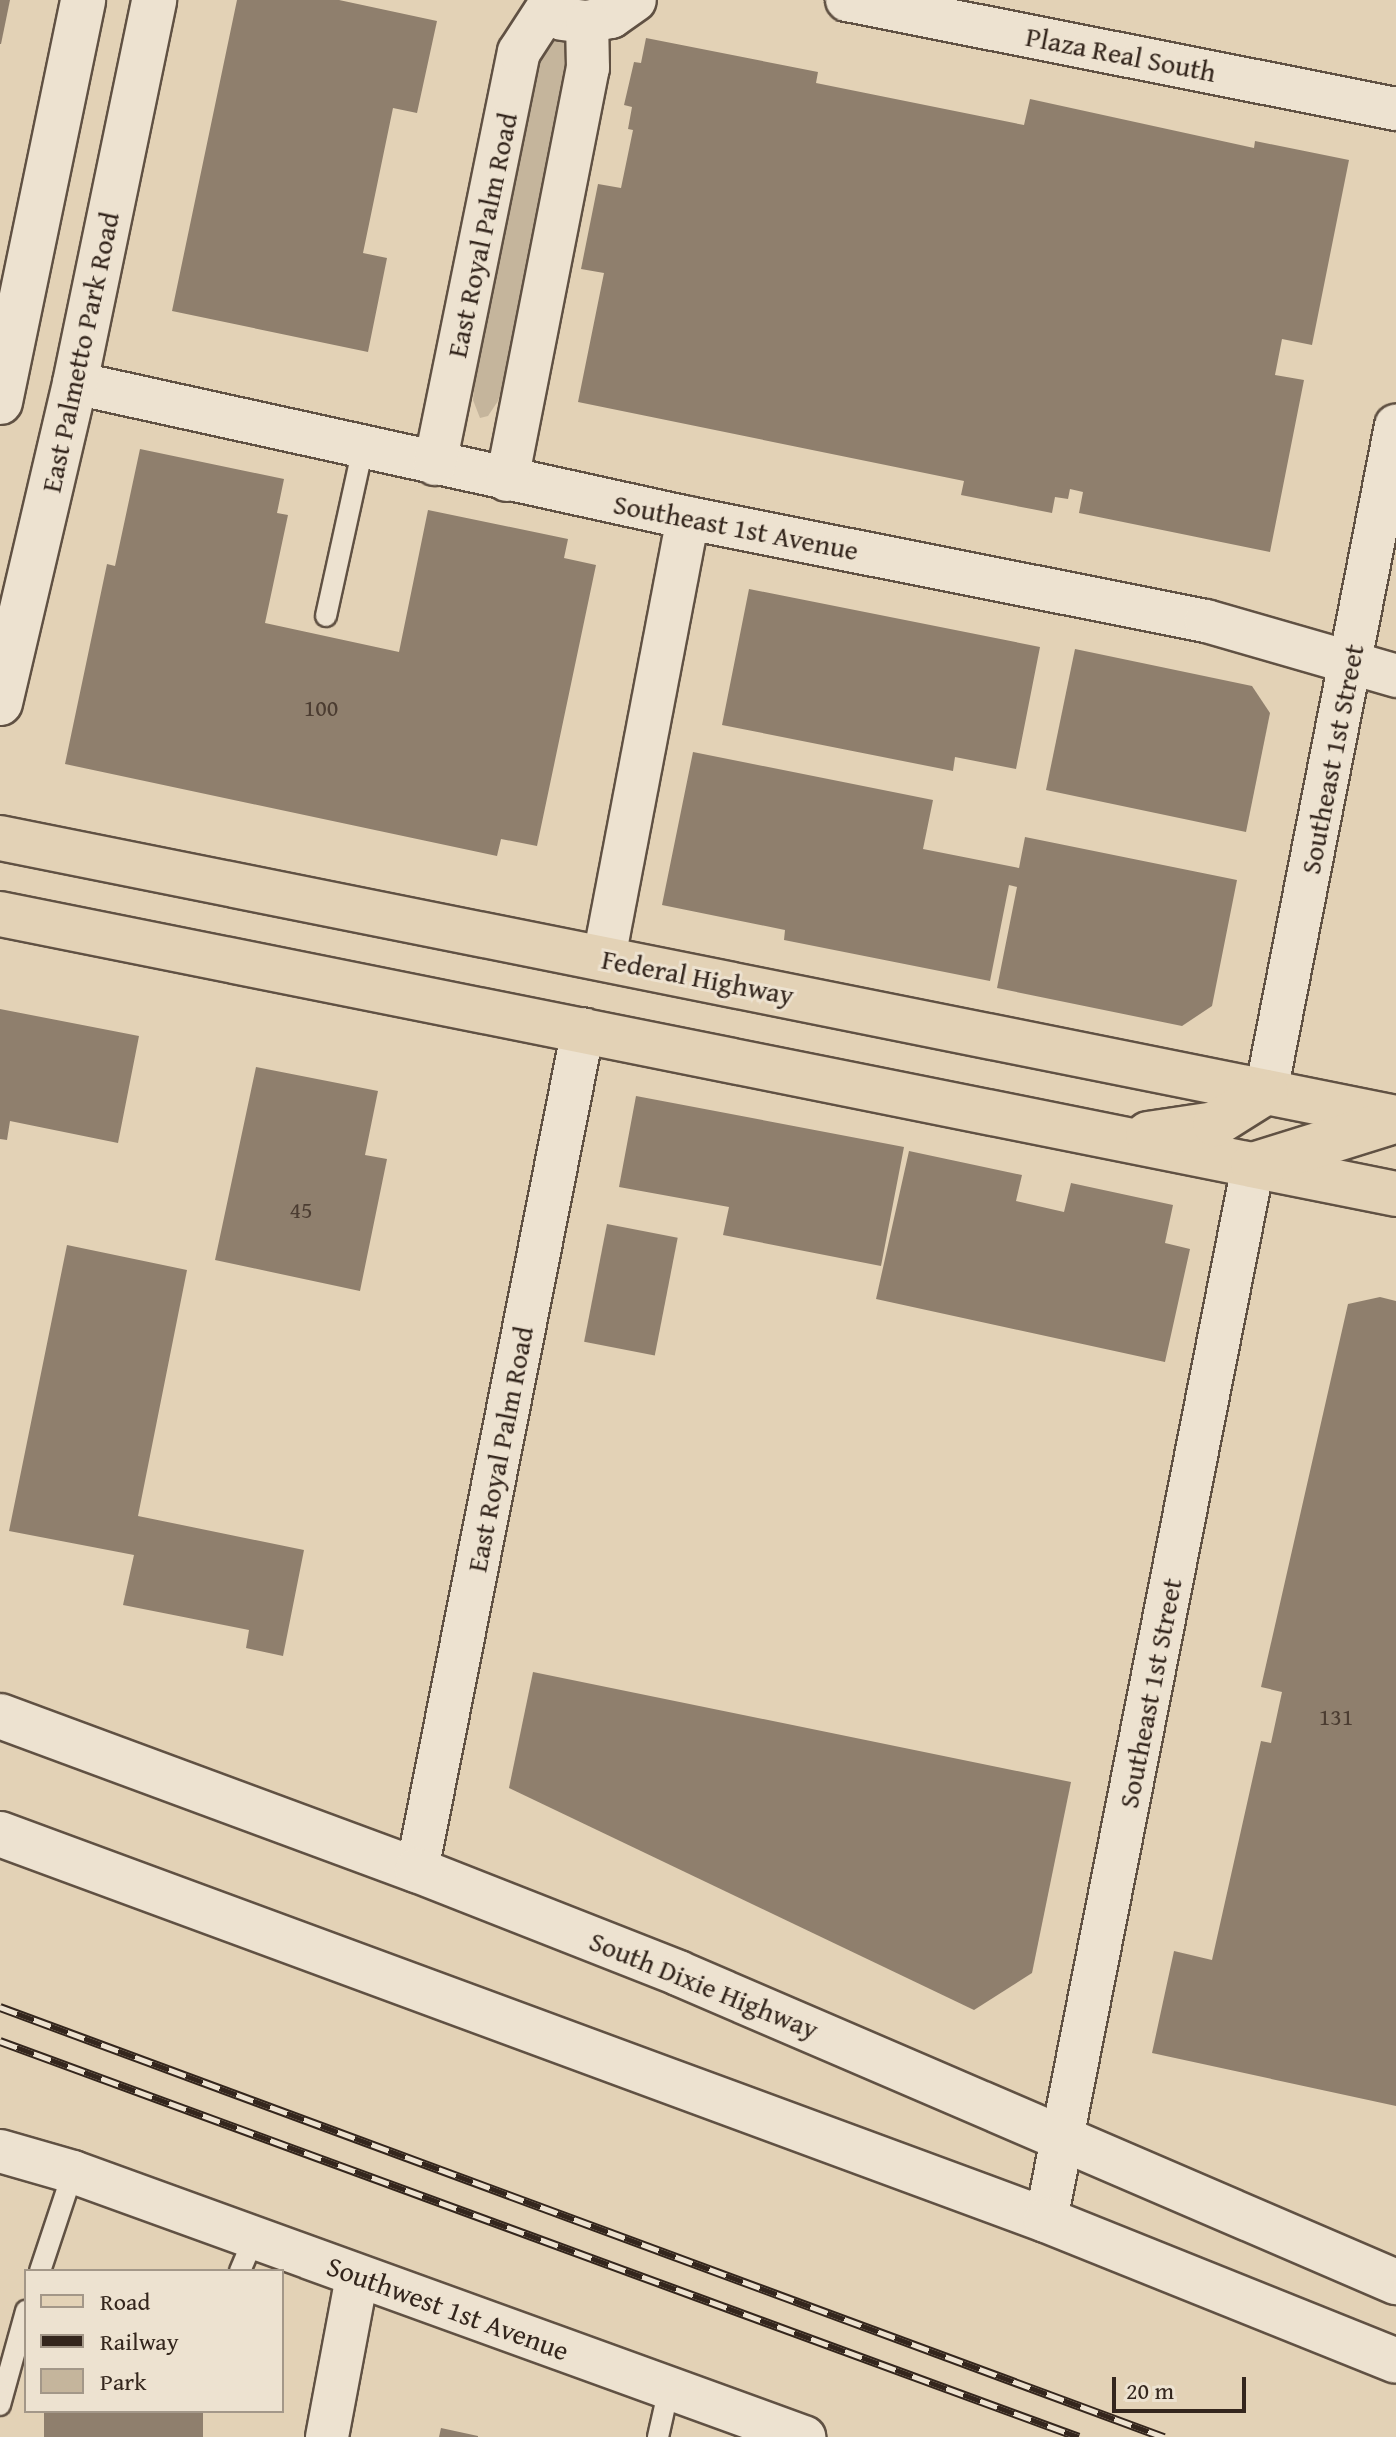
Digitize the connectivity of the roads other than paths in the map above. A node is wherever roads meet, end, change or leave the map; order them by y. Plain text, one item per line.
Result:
1 (83, 0) edge
2 (154, 0) edge
3 (635, 0) edge
4 (847, 0) edge
5 (538, 6) edge
6 (587, 22) junction
7 (1396, 109) edge
8 (75, 383) junction
9 (1, 390) edge
10 (1396, 426) edge
11 (363, 448) junction
12 (435, 464) junction
13 (507, 480) junction
14 (688, 518) junction
15 (326, 616) dead end
16 (1351, 663) junction
17 (1396, 676) edge
18 (0, 703) edge
19 (0, 838) edge
20 (0, 914) edge
21 (604, 958) junction
22 (583, 1029) junction
23 (1266, 1092) junction
24 (1396, 1119) edge
25 (1118, 1138) junction
26 (1253, 1166) junction
27 (1396, 1194) edge
28 (0, 1716) edge
29 (0, 1834) edge
30 (417, 1870) junction
31 (1061, 2139) junction
32 (0, 2151) edge
33 (73, 2172) junction
34 (1046, 2220) junction
35 (247, 2255) edge
36 (41, 2269) edge
37 (357, 2276) junction
38 (1396, 2282) edge
39 (24, 2318) edge
40 (1396, 2361) edge
41 (669, 2388) junction
42 (0, 2405) edge
43 (327, 2437) edge
44 (658, 2437) edge
45 (804, 2437) edge

1 - 9 main road
2 - 8 main road, East Palmetto Park Road
3 - 6 street
4 - 7 street, Plaza Real South
5 - 6 street
5 - 12 street, East Royal Palm Road
6 - 13 street
8 - 11 street, Southeast 1st Avenue
8 - 18 main road, East Palmetto Park Road
10 - 16 street, Southeast 1st Street
11 - 12 street, Southeast 1st Avenue
11 - 15 lane
12 - 13 street, Southeast 1st Avenue
13 - 14 street, Southeast 1st Avenue
14 - 16 street, Southeast 1st Avenue
14 - 21 street
16 - 17 street, Southeast 1st Avenue
16 - 23 street, Southeast 1st Street
19 - 21 main road, Federal Highway
20 - 22 main road
21 - 23 main road, Federal Highway
22 - 25 main road
22 - 30 street, East Royal Palm Road
23 - 24 main road, Federal Highway
23 - 25 main road
24 - 26 main road
25 - 26 main road
26 - 27 main road
26 - 31 street, Southeast 1st Street
28 - 30 main road, South Dixie Highway
29 - 34 main road
30 - 31 main road, South Dixie Highway
31 - 34 street, Southeast 1st Street
31 - 38 main road, South Dixie Highway
32 - 33 street, Southwest 1st Avenue
33 - 35 street, Southwest 1st Avenue
33 - 36 lane
34 - 40 main road
35 - 37 street, Southwest 1st Avenue
37 - 41 street, Southwest 1st Avenue
37 - 43 street
39 - 42 lane
41 - 44 lane
41 - 45 street, Southwest 1st Avenue

